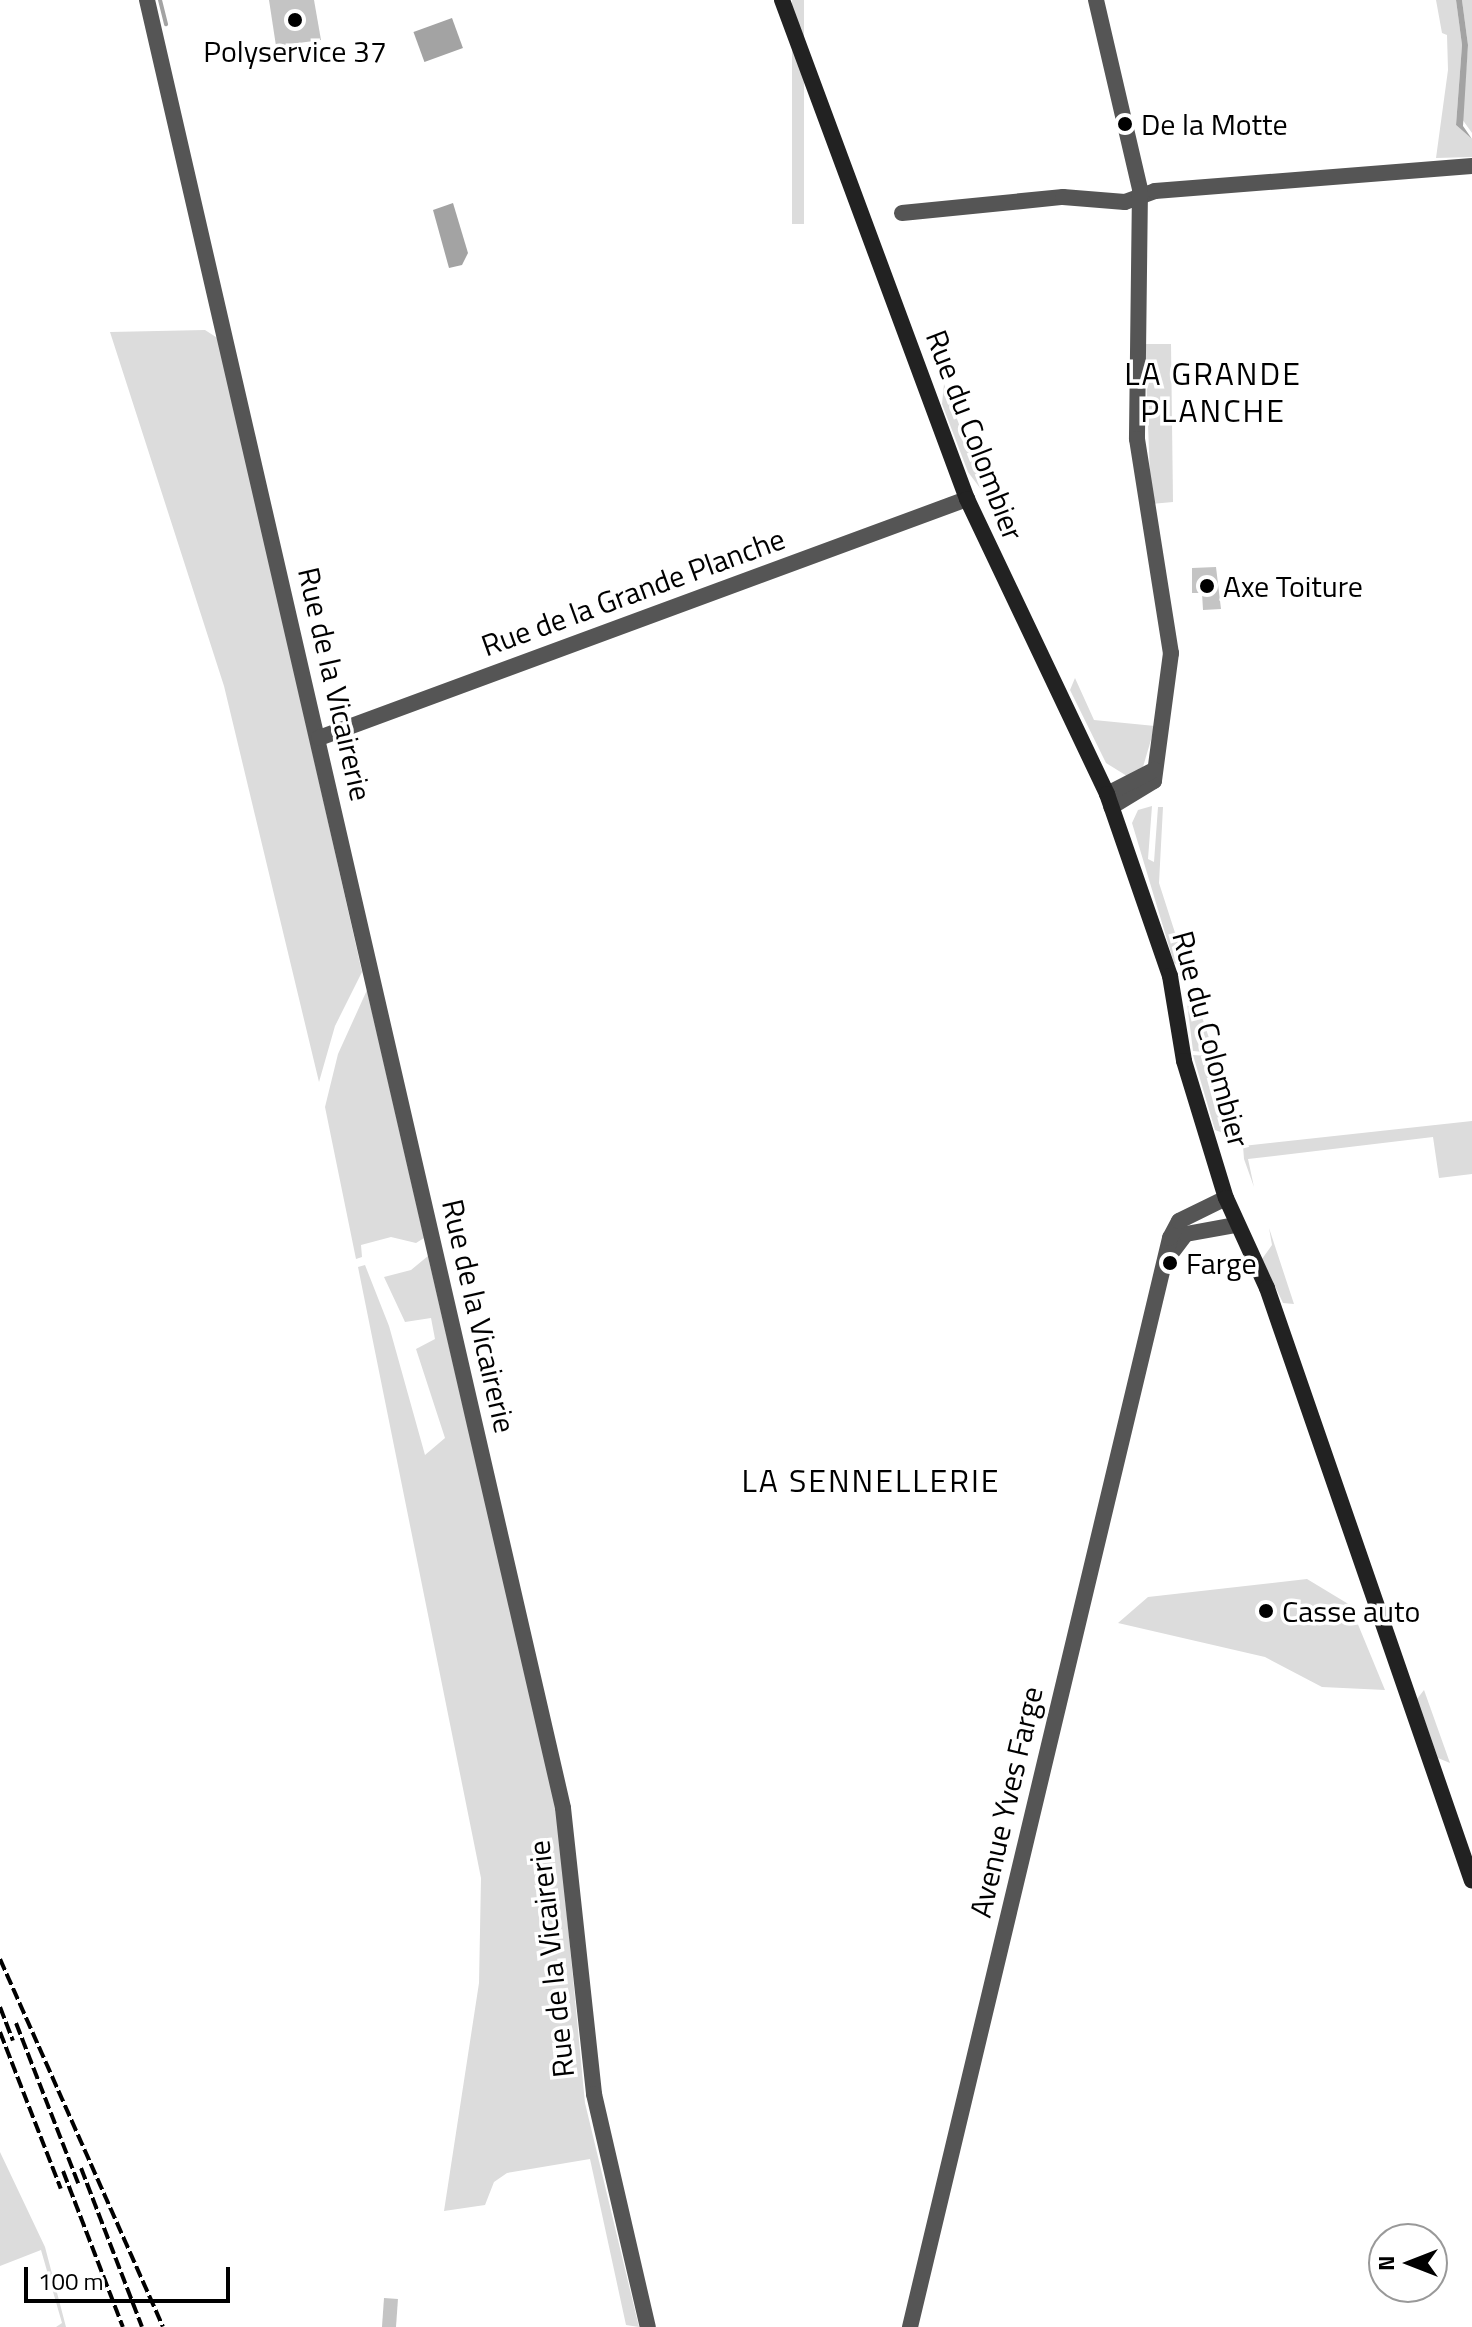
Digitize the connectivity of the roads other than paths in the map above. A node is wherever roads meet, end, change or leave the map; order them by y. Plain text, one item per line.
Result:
1 (147, 0) edge
2 (782, 0) edge
3 (1096, 0) edge
4 (1472, 166) edge
5 (1140, 197) junction
6 (902, 213) dead end
7 (967, 499) junction
8 (319, 738) junction
9 (1109, 801) junction
10 (1226, 1198) junction
11 (1236, 1225) junction
12 (1159, 1291) junction
13 (1472, 1881) edge
14 (648, 2327) edge
15 (910, 2327) edge

1 - 8 street, Rue de la Vicairerie
2 - 7 main road, Rue du Colombier
3 - 5 street
4 - 5 street
5 - 6 street
5 - 9 street
7 - 8 street, Rue de la Grande Planche
7 - 9 main road, Rue du Colombier
8 - 14 street, Rue de la Vicairerie
9 - 10 main road, Rue du Colombier
10 - 11 main road, Rue du Colombier
10 - 12 street, Avenue Yves Farge
11 - 12 street, Avenue Yves Farge
11 - 13 main road, Rue du Colombier
12 - 15 street, Avenue Yves Farge

